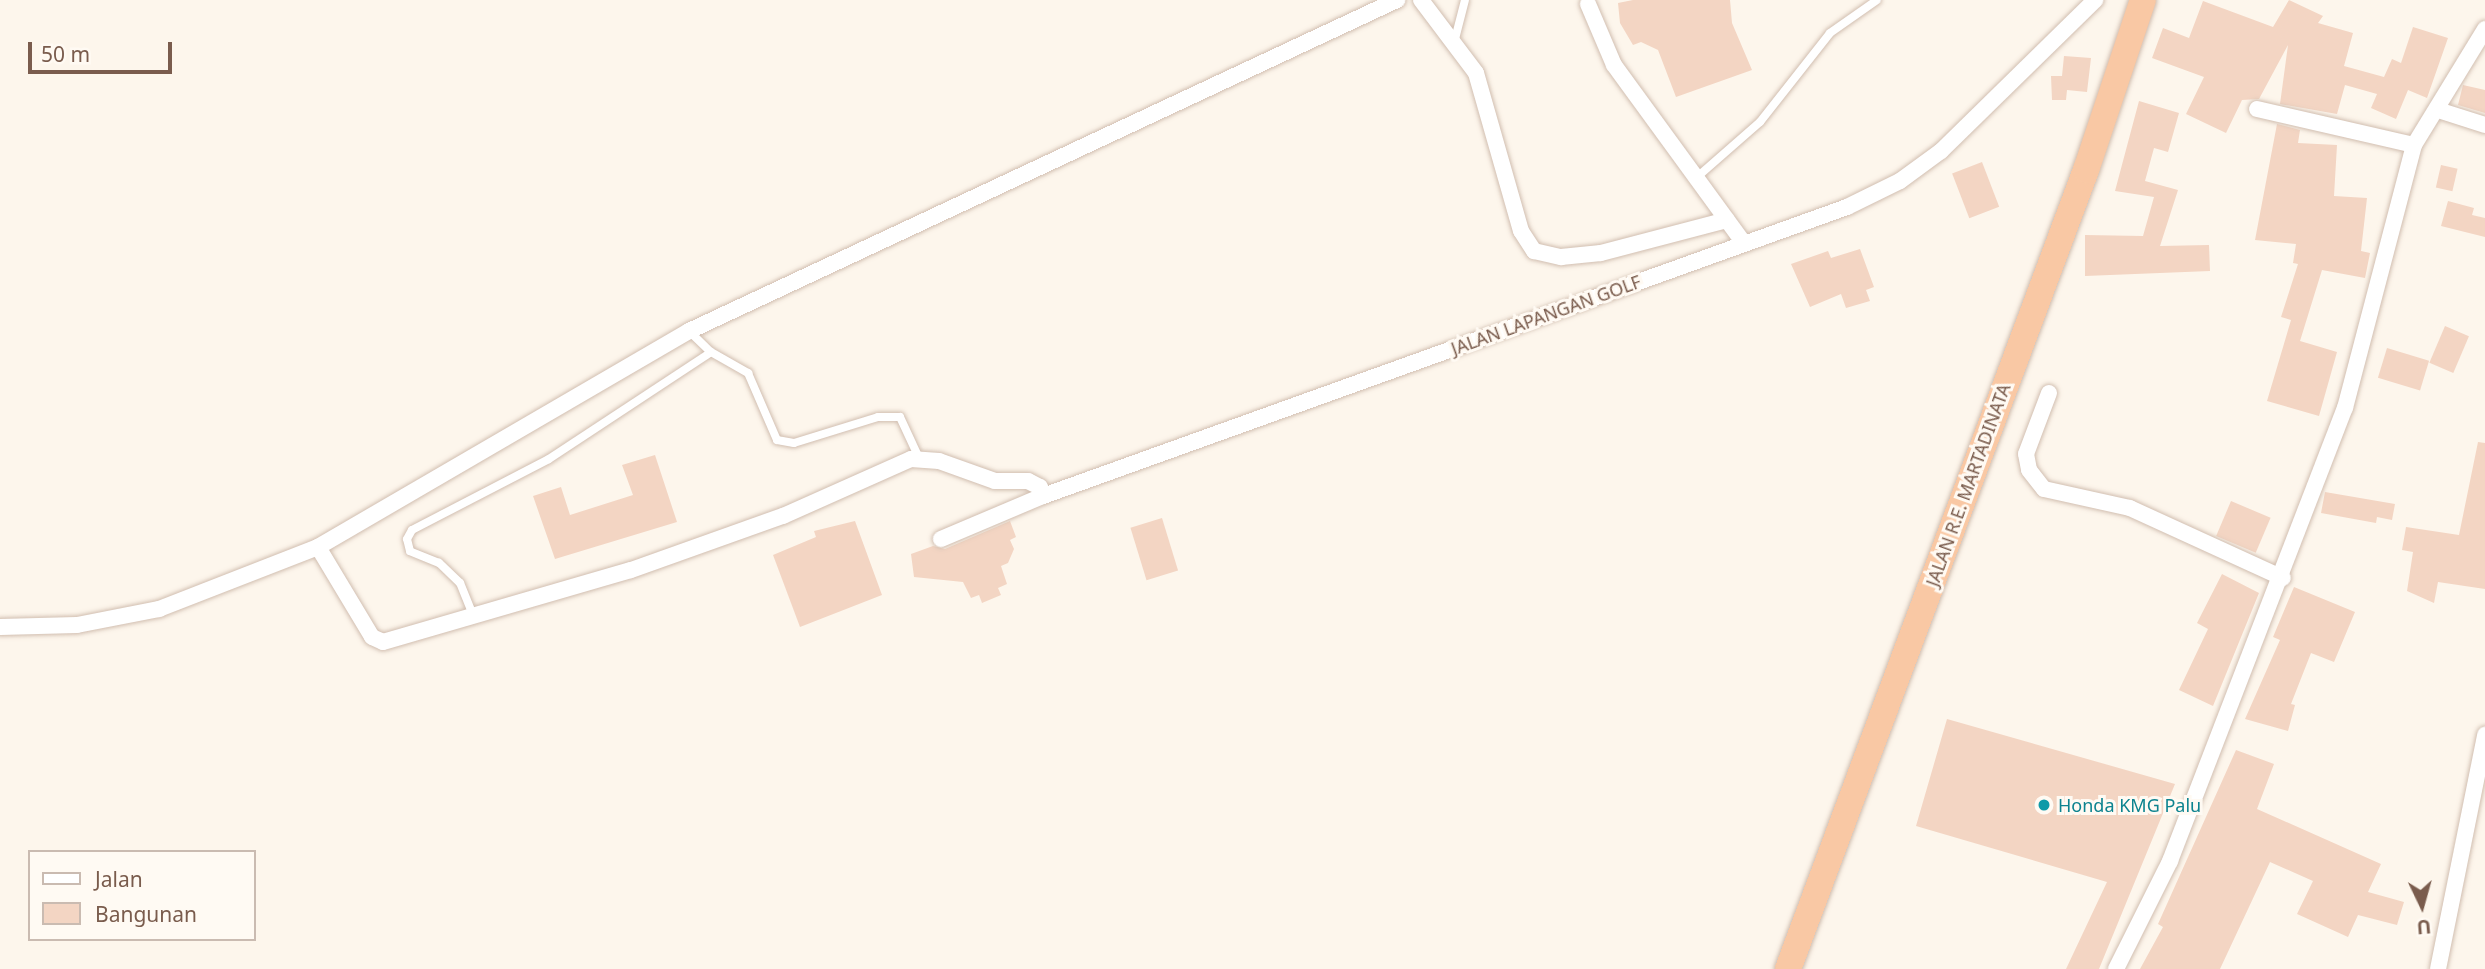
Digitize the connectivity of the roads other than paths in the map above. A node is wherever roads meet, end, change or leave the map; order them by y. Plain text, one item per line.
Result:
1 (1396, 0) edge
2 (1421, 0) edge
3 (1465, 0) edge
4 (1877, 0) edge
5 (2095, 0) edge
6 (2143, 0) edge
7 (1588, 4) dead end
8 (2485, 29) edge
9 (1455, 40) junction
10 (2257, 109) dead end
11 (2438, 110) junction
12 (2485, 125) edge
13 (2414, 145) junction
14 (1696, 178) junction
15 (1727, 220) junction
16 (1744, 243) junction
17 (689, 331) junction
18 (711, 352) junction
19 (2049, 393) dead end
20 (920, 460) junction
21 (1043, 496) junction
22 (942, 539) dead end
23 (318, 547) junction
24 (2283, 579) junction
25 (473, 615) junction
26 (0, 627) edge
27 (2485, 736) edge
28 (1788, 969) edge
29 (2116, 969) edge
30 (2438, 969) edge

1 - 17 street
2 - 9 street
3 - 9 lane
4 - 14 lane
5 - 16 street, JALAN LAPANGAN GOLF
6 - 28 highway, JALAN R.E. MARTADINATA
7 - 14 street
8 - 11 street
9 - 15 street
10 - 13 street
11 - 12 street
11 - 13 street
13 - 24 street
14 - 15 street
15 - 16 street
16 - 21 street, JALAN LAPANGAN GOLF
17 - 18 lane
17 - 23 street
18 - 20 lane
18 - 25 lane
19 - 24 street
20 - 21 street
20 - 25 street
21 - 22 street, JALAN LAPANGAN GOLF
23 - 25 street
23 - 26 street
24 - 29 street
27 - 30 street

